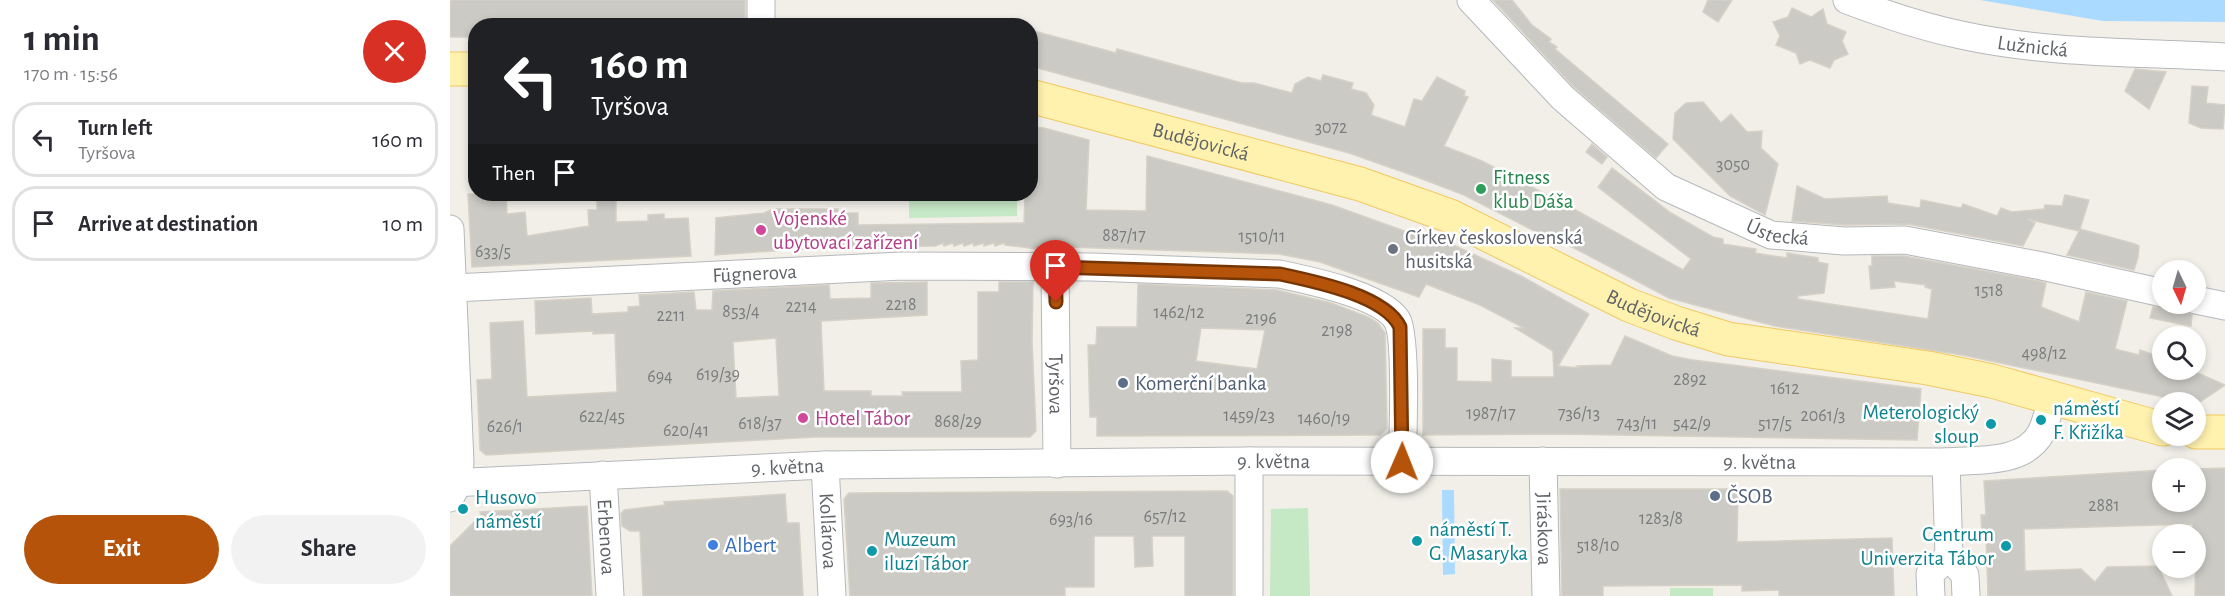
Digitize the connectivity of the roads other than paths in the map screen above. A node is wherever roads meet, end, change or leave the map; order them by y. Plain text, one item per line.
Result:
1 (761, 0) edge
2 (1471, 0) edge
3 (1848, 0) edge
4 (761, 18) edge
5 (2225, 57) edge
6 (450, 69) edge
7 (468, 69) edge
8 (1038, 98) edge
9 (450, 229) edge
10 (1055, 267) junction
11 (453, 288) junction
12 (2152, 291) edge
13 (2206, 302) edge
14 (2225, 306) edge
15 (2053, 398) junction
16 (2152, 426) edge
17 (2206, 432) edge
18 (2225, 432) edge
19 (1249, 461) junction
20 (1543, 461) junction
21 (1402, 462) junction
22 (1946, 462) junction
23 (825, 465) junction
24 (1057, 465) junction
25 (603, 475) junction
26 (453, 488) edge
27 (1949, 556) junction
28 (610, 596) edge
29 (832, 596) edge
30 (1249, 596) edge
31 (1546, 596) edge
32 (1931, 596) edge
33 (1966, 596) edge

1 - 4 street
2 - 12 street, Ústecká
3 - 5 street, Lužnická
6 - 7 main road
8 - 15 main road, Budějovická
9 - 11 street
10 - 11 street, Fügnerova
10 - 21 street, Fügnerova
10 - 24 street, Tyršova
11 - 26 street
13 - 14 street
15 - 16 main road
15 - 22 street, 9. května
17 - 18 main road
19 - 21 street, 9. května
19 - 24 street, 9. května
19 - 30 street
20 - 21 street, 9. května
20 - 22 street, 9. května
20 - 31 street, Jiráskova
22 - 27 street
23 - 24 street, 9. května
23 - 25 street, 9. května
23 - 29 street, Kollárova
25 - 26 street, 9. května
25 - 28 street, Erbenova
27 - 32 street
27 - 33 street

